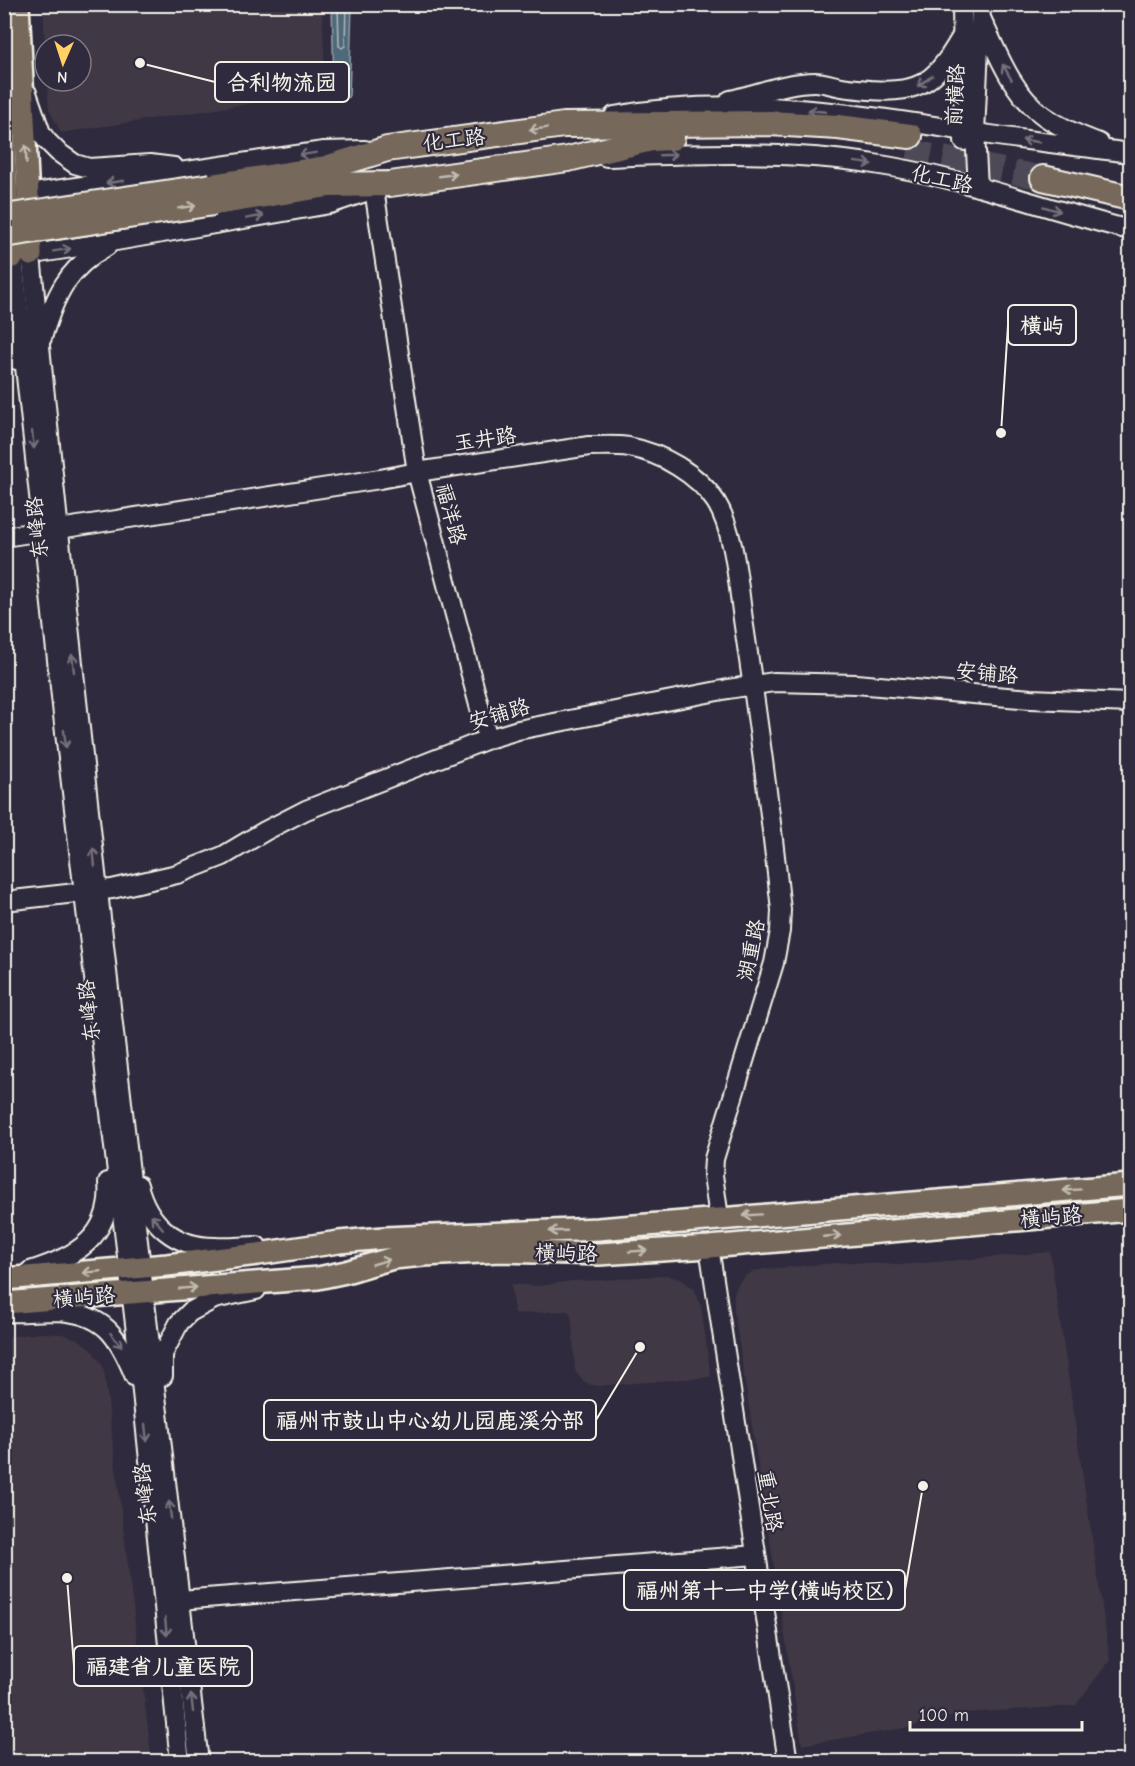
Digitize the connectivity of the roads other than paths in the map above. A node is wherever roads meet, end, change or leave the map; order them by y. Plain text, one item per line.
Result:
1 (18, 4) edge
2 (962, 4) edge
3 (981, 11) edge
4 (962, 36) junction
5 (22, 76) junction
6 (844, 87) junction
7 (691, 108) junction
8 (564, 125) junction
9 (969, 131) junction
10 (914, 137) junction
11 (4, 139) edge
12 (1125, 153) edge
13 (568, 159) junction
14 (1131, 183) edge
15 (972, 185) junction
16 (209, 186) junction
17 (382, 186) junction
18 (1131, 198) edge
19 (11, 202) edge
20 (1131, 230) edge
21 (116, 241) junction
22 (13, 251) edge
23 (4, 328) edge
24 (40, 345) junction
25 (28, 398) junction
26 (417, 472) junction
27 (51, 530) junction
28 (4, 537) edge
29 (753, 685) junction
30 (1131, 703) edge
31 (488, 739) junction
32 (91, 892) junction
33 (4, 901) edge
34 (108, 1097) junction
35 (125, 1137) junction
36 (1131, 1185) edge
37 (1131, 1210) edge
38 (719, 1218) junction
39 (312, 1246) junction
40 (709, 1247) junction
41 (134, 1268) junction
42 (318, 1278) junction
43 (4, 1279) edge
44 (137, 1292) junction
45 (4, 1303) edge
46 (4, 1312) edge
47 (142, 1395) junction
48 (166, 1483) junction
49 (756, 1554) junction
50 (180, 1600) junction
51 (180, 1761) edge
52 (199, 1761) edge
53 (788, 1761) edge

1 - 5 main road
2 - 4 main road, 前横路
3 - 9 main road, 前横路
12 -> 3 main road
4 -> 6 main road
4 - 9 main road, 前横路
5 - 16 main road
19 -> 5 main road
6 - 7 main road
6 - 10 main road
7 - 8 main road
10 -> 7 main road
8 - 10 highway, 化工路
8 -> 16 highway, 化工路
9 - 10 main road
12 -> 9 main road
9 - 15 main road, 前横路
10 - 13 highway, 化工路
11 - 19 main road
13 -> 15 main road, 化工路
17 -> 13 highway, 化工路
14 - 18 highway
15 -> 20 main road, 化工路
16 - 17 highway, 化工路
16 - 19 highway, 化工路, bridge
16 -> 19 main road
22 -> 16 highway, 化工路, bridge
21 -> 17 main road
17 - 26 main road, 福洋路
19 - 22 main road
22 -> 21 main road
21 - 24 main road
22 - 24 main road, 东峰路
22 - 25 main road, 东峰路
23 - 25 main road
24 - 27 main road, 东峰路
25 -> 27 main road, 东峰路
26 - 27 main road, 玉井路
26 - 29 main road, 玉井路
26 - 31 main road, 福洋路
27 - 28 main road, 玉井路
27 - 32 main road, 东峰路
29 - 30 main road, 安铺路
29 - 31 main road, 安铺路
29 - 38 main road, 湖重路
31 - 32 main road, 安铺路
32 - 33 main road, 安铺路
32 - 34 main road, 东峰路
32 - 35 main road, 东峰路
34 - 41 main road, 东峰路
34 - 43 main road
39 -> 35 main road
35 - 41 main road, 东峰路
36 -> 38 main road, 横屿路
40 -> 37 main road, 横屿路
38 -> 39 main road, 横屿路
39 - 41 main road, 横屿路
42 -> 40 main road, 横屿路
40 - 49 main road, 重北路
41 -> 43 main road, 横屿路
41 - 44 main road, 东峰路
44 -> 42 main road, 横屿路
42 - 48 main road
44 - 45 main road, 横屿路
44 - 47 main road, 东峰路
44 - 48 main road, 东峰路
46 -> 47 main road
47 -> 51 main road, 东峰路
50 -> 48 main road, 东峰路
49 - 50 main road
49 - 53 main road, 重北路
52 -> 50 main road, 东峰路

